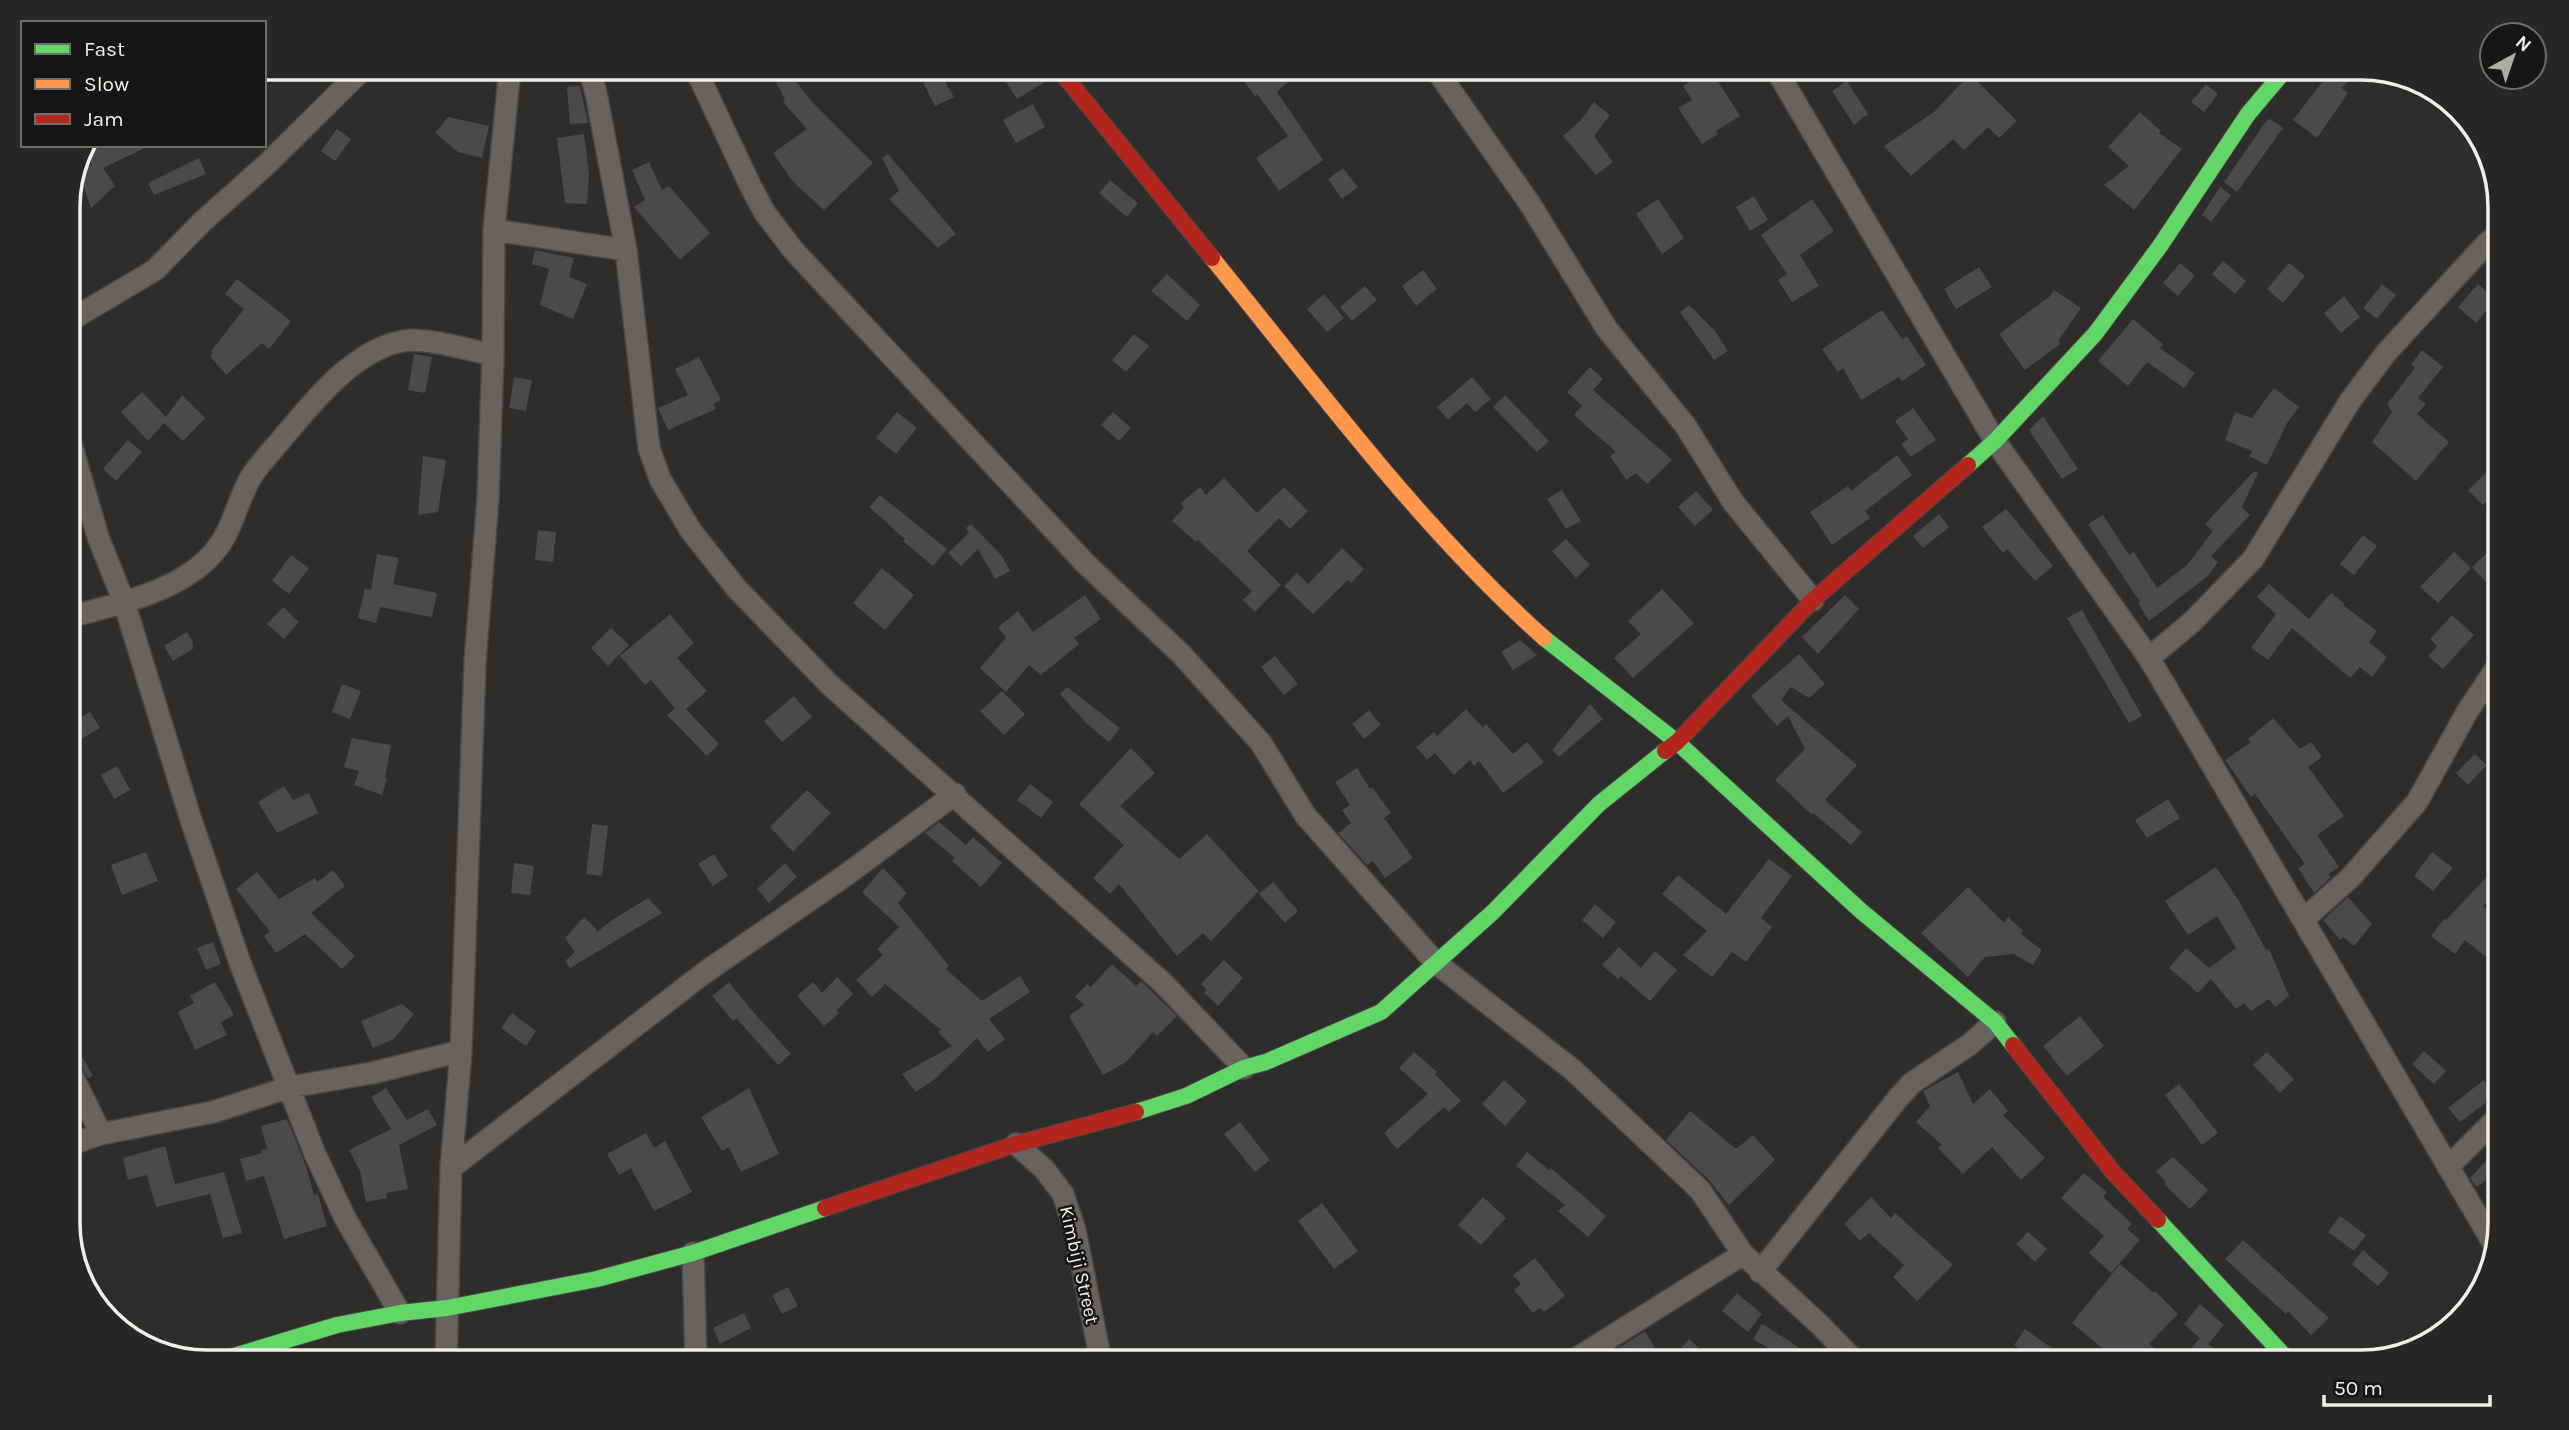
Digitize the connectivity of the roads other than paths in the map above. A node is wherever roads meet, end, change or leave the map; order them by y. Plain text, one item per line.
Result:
1 (1444, 80) edge
2 (1782, 80) edge
3 (2277, 80) edge
4 (351, 81) edge
5 (509, 81) edge
6 (593, 81) edge
7 (701, 81) edge
8 (1068, 81) edge
9 (494, 230) junction
10 (2488, 242) edge
11 (626, 250) junction
12 (81, 314) edge
13 (493, 355) junction
14 (1995, 441) junction
15 (81, 478) edge
16 (1813, 600) junction
17 (124, 602) junction
18 (81, 614) edge
19 (2149, 658) junction
20 (2488, 680) edge
21 (1677, 742) junction
22 (955, 794) junction
23 (2304, 919) junction
24 (1436, 963) junction
25 (1995, 1022) junction
26 (461, 1051) junction
27 (1244, 1068) junction
28 (290, 1087) junction
29 (81, 1093) edge
30 (2488, 1127) edge
31 (101, 1134) junction
32 (81, 1141) edge
33 (1016, 1143) junction
34 (2448, 1167) junction
35 (451, 1168) junction
36 (2487, 1233) edge
37 (693, 1253) junction
38 (1743, 1254) junction
39 (1760, 1272) junction
40 (447, 1308) junction
41 (400, 1313) junction
42 (279, 1350) edge
43 (446, 1350) edge
44 (696, 1350) edge
45 (1099, 1350) edge
46 (1585, 1350) edge
47 (1844, 1350) edge
48 (2279, 1350) edge

1 - 16 street
2 - 14 street
3 - 14 street
4 - 12 street
5 - 9 street
6 - 11 street
7 - 24 street
8 - 21 street
9 - 11 street
9 - 13 street
10 - 19 street
11 - 22 street
13 - 17 street
13 - 26 street
14 - 16 street
14 - 19 street
15 - 17 street
16 - 21 street
17 - 18 street
17 - 28 street
19 - 23 street
20 - 23 street
21 - 24 street
21 - 25 street
22 - 27 street
22 - 35 street
23 - 34 street
24 - 27 street
24 - 38 street
25 - 39 street
25 - 48 street
26 - 28 street
26 - 35 street
27 - 33 street
28 - 31 street
28 - 41 street
29 - 31 street
30 - 34 street
31 - 32 street
33 - 37 street
33 - 45 street, Kimbiji Street
34 - 36 street
35 - 40 street
37 - 40 street
37 - 44 street
38 - 39 street
38 - 46 street
39 - 47 street
40 - 41 street
40 - 43 street
41 - 42 street

